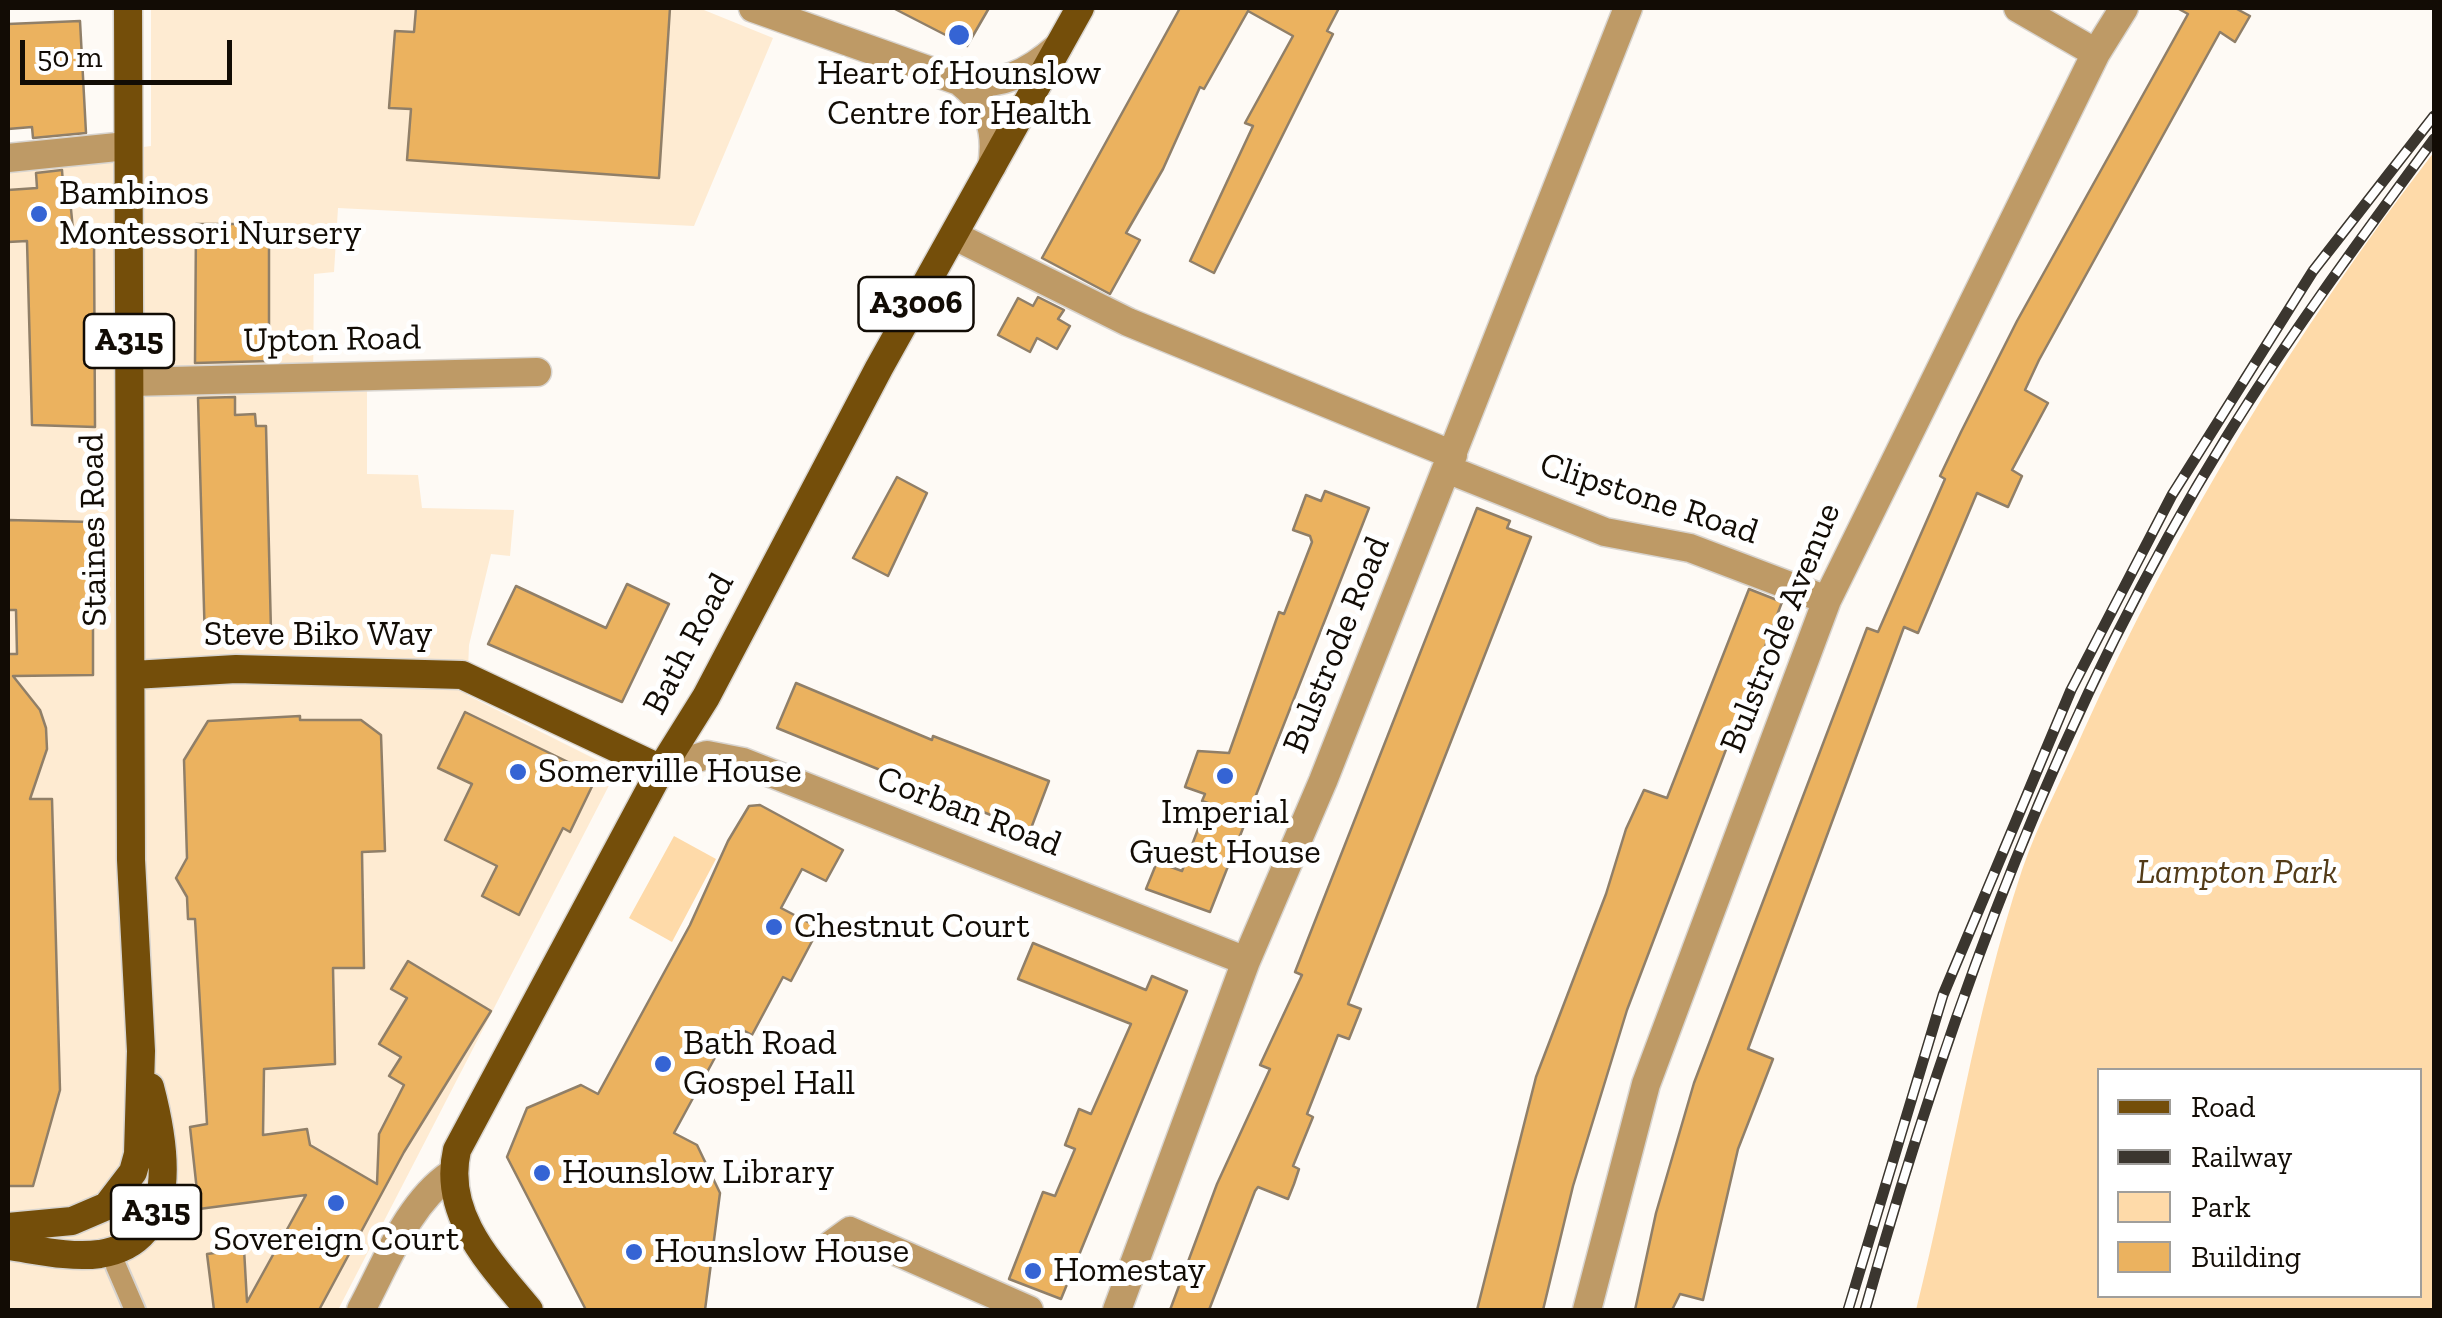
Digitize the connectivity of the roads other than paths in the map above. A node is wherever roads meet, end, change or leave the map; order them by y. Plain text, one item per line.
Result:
1 (128, 8) edge
2 (753, 8) edge
3 (1080, 8) edge
4 (1628, 8) edge
5 (2018, 8) edge
6 (2124, 8) edge
7 (1059, 46) junction
8 (2096, 53) junction
9 (959, 81) junction
10 (127, 146) junction
11 (8, 158) edge
12 (992, 166) junction
13 (955, 236) junction
14 (537, 372) dead end
15 (130, 382) junction
16 (1450, 462) junction
17 (1827, 600) junction
18 (133, 675) junction
19 (661, 769) junction
20 (1246, 961) junction
21 (142, 1052) junction
22 (452, 1174) junction
23 (8, 1227) edge
24 (832, 1244) dead end
25 (8, 1246) edge
26 (116, 1266) dead end
27 (135, 1310) edge
28 (361, 1310) edge
29 (529, 1310) edge
30 (1028, 1310) edge
31 (1117, 1310) edge
32 (1587, 1310) edge

1 - 10 main road, Staines Road / A315
2 - 9 street
3 - 7 main road, Bath Road / A3006
4 - 16 street, Bulstrode Road
5 - 8 street
6 - 8 street, Bulstrode Avenue
7 - 9 street
7 - 12 main road, Bath Road / A3006
8 - 17 street, Bulstrode Avenue
9 - 12 street
10 - 11 street
10 - 15 main road, Staines Road / A315
12 - 13 main road, Bath Road / A3006
13 - 16 street, Clipstone Road
13 - 19 main road, Bath Road / A3006
14 - 15 street, Upton Road
15 - 18 main road, Staines Road / A315
16 - 17 street, Clipstone Road
16 - 20 street, Bulstrode Road
17 - 32 street, Bulstrode Avenue
18 - 19 main road, Steve Biko Way
18 - 21 main road, Staines Road / A315
19 - 20 street, Corban Road
19 - 22 main road, Bath Road / A3006
20 - 31 street, Bulstrode Road
21 - 23 main road, Staines Road / A315
21 - 25 main road, Staines Road / A315
22 - 28 street, Bath Road
22 - 29 main road
24 - 30 street
26 - 27 street

